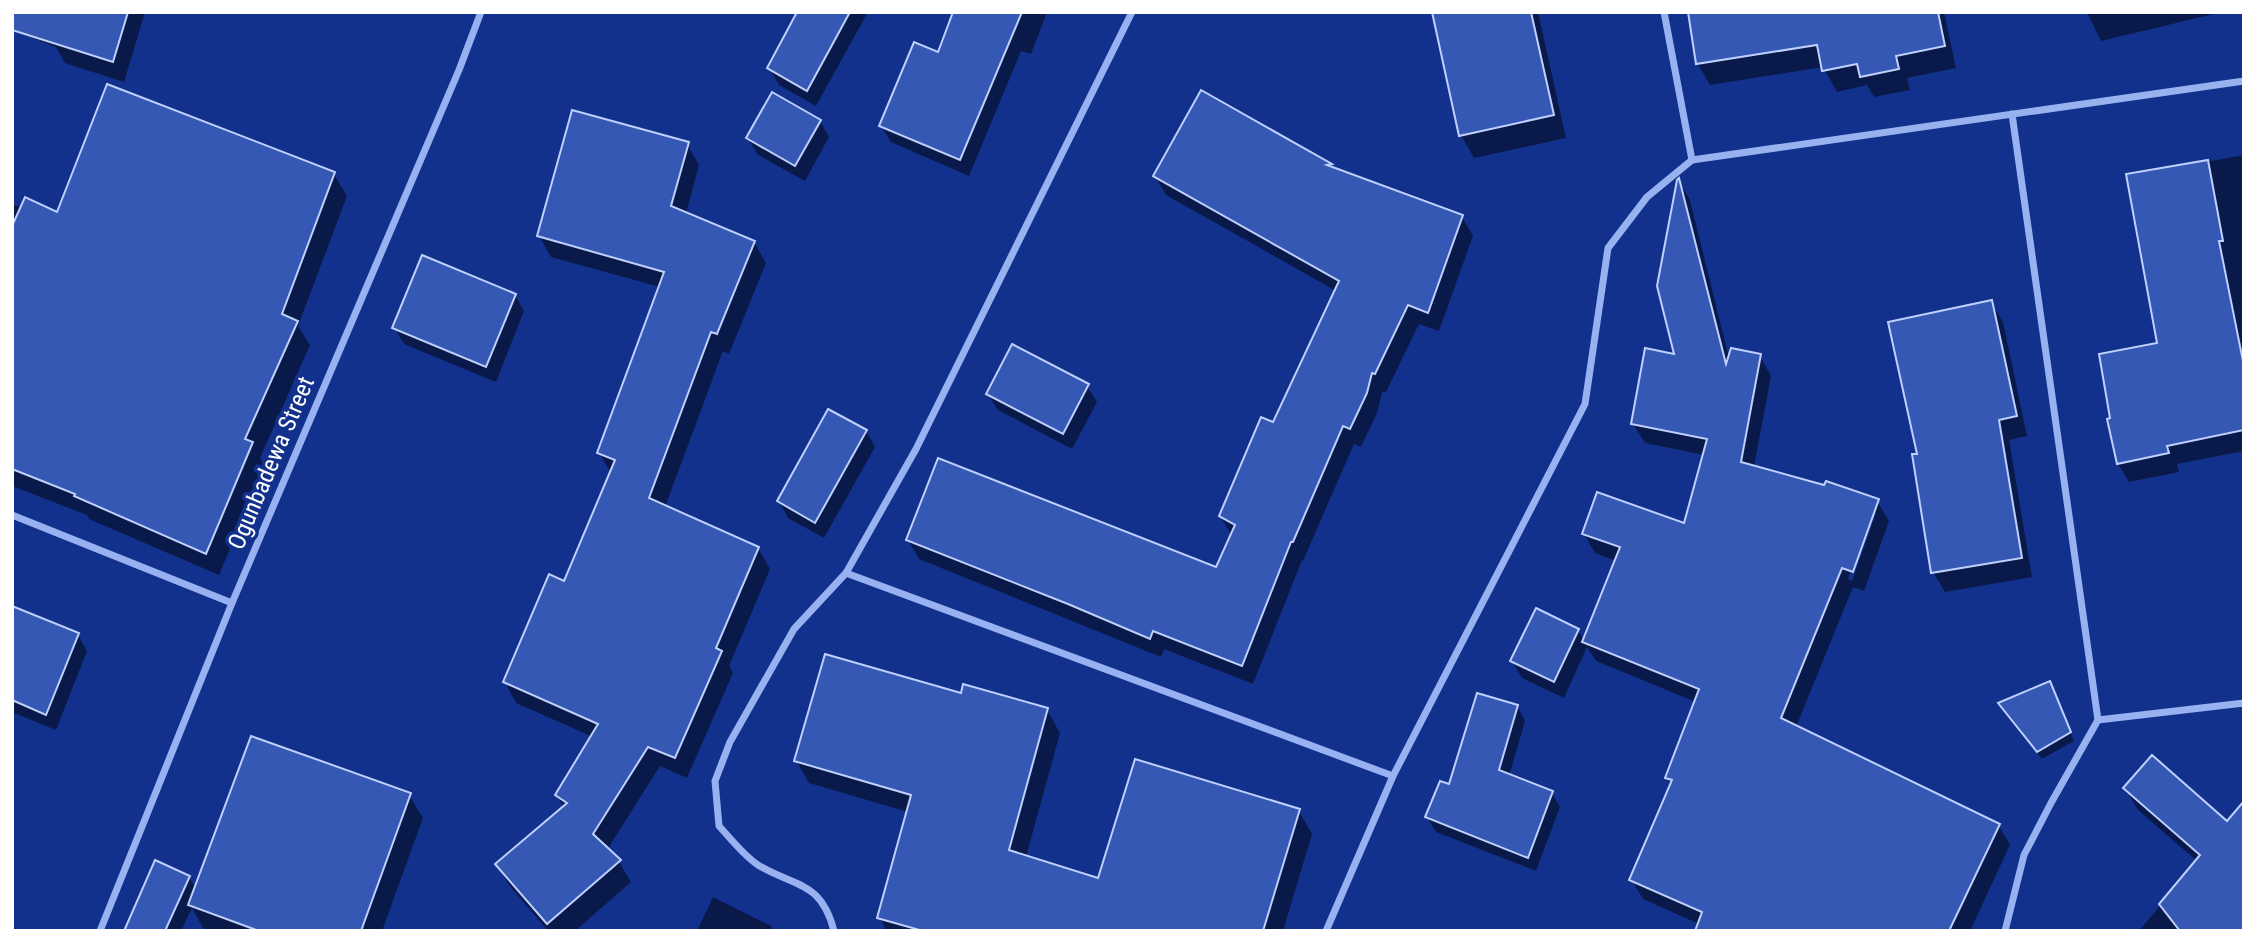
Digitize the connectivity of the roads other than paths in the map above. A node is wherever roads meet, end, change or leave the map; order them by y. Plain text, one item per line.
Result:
1 (481, 12) edge
2 (1132, 12) edge
3 (1664, 12) edge
4 (2244, 81) edge
5 (2012, 114) junction
6 (1692, 160) junction
7 (12, 515) edge
8 (846, 573) junction
9 (232, 603) junction
10 (2244, 703) edge
11 (2098, 720) junction
12 (1393, 776) junction
13 (100, 931) edge
14 (834, 931) edge
15 (1326, 931) edge
16 (2005, 931) edge

1 - 9 street, Ogunbadewa Street
2 - 8 street
3 - 6 street
4 - 5 street
5 - 6 street
5 - 11 street
6 - 12 street
7 - 9 street
8 - 12 street
8 - 14 street
9 - 13 street, Ogunbadewa Street
10 - 11 street
11 - 16 street
12 - 15 street

